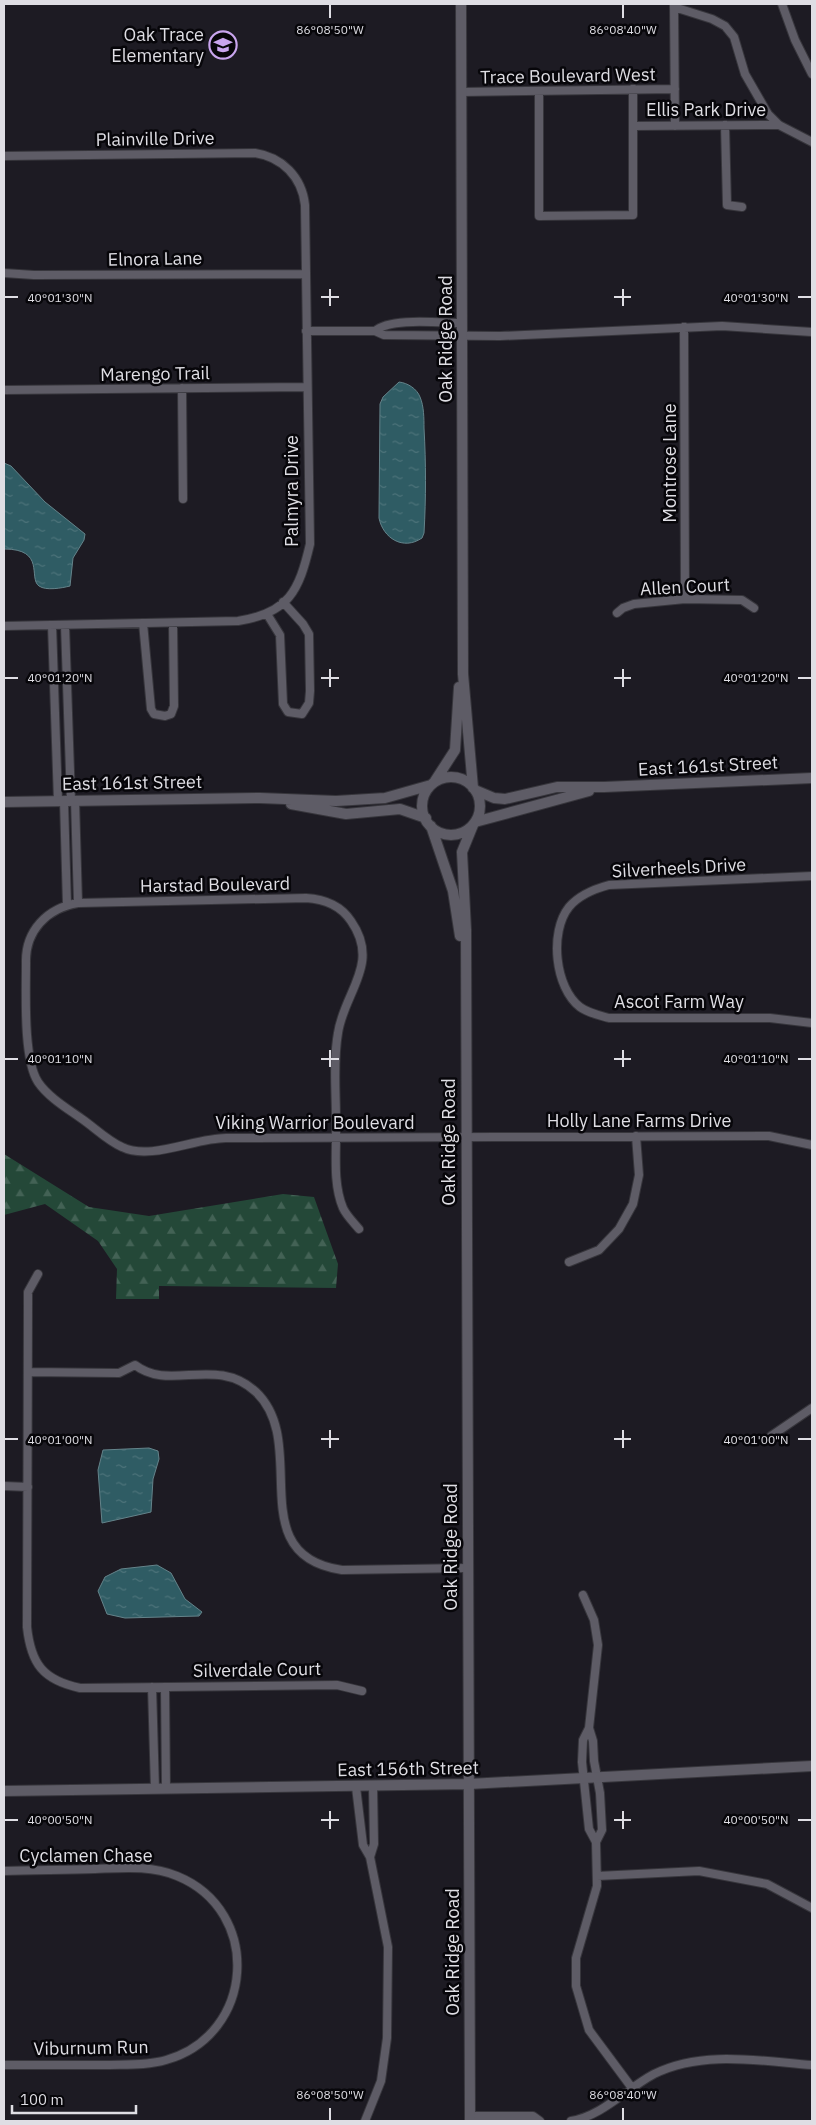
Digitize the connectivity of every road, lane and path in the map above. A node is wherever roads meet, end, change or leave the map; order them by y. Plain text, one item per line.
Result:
1 (461, 4) edge
2 (782, 4) edge
3 (674, 6) edge
4 (812, 74) edge
5 (633, 89) junction
6 (675, 89) junction
7 (538, 91) junction
8 (461, 92) junction
9 (725, 125) junction
10 (779, 125) junction
11 (633, 126) junction
12 (675, 126) junction
13 (812, 142) edge
14 (4, 156) edge
15 (297, 180) joint
16 (742, 206) dead end
17 (4, 273) edge
18 (306, 274) junction
19 (462, 323) junction
20 (684, 327) junction
21 (375, 331) junction
22 (306, 332) junction
23 (812, 332) edge
24 (462, 336) junction
25 (307, 387) junction
26 (182, 388) junction
27 (4, 390) edge
28 (183, 499) dead end
29 (685, 599) junction
30 (283, 602) junction
31 (754, 608) dead end
32 (617, 613) dead end
33 (267, 614) junction
34 (144, 623) junction
35 (173, 623) junction
36 (52, 625) junction
37 (66, 625) junction
38 (4, 626) edge
39 (463, 674) junction
40 (812, 778) edge
41 (432, 785) junction
42 (604, 787) junction
43 (474, 789) junction
44 (260, 798) junction
45 (67, 801) junction
46 (4, 802) edge
47 (428, 822) junction
48 (474, 824) junction
49 (812, 876) edge
50 (78, 903) junction
51 (67, 905) junction
52 (558, 951) joint
53 (464, 972) junction
54 (812, 1023) edge
55 (38, 1083) joint
56 (465, 1136) junction
57 (636, 1136) junction
58 (337, 1138) junction
59 (812, 1145) edge
60 (359, 1229) dead end
61 (569, 1262) dead end
62 (38, 1274) dead end
63 (28, 1372) junction
64 (812, 1408) edge
65 (772, 1436) dead end
66 (4, 1486) edge
67 (28, 1487) junction
68 (468, 1568) junction
69 (583, 1595) dead end
70 (164, 1686) junction
71 (152, 1687) junction
72 (362, 1691) dead end
73 (589, 1728) junction
74 (812, 1766) edge
75 (597, 1777) junction
76 (583, 1778) junction
77 (469, 1784) junction
78 (356, 1786) junction
79 (373, 1786) junction
80 (155, 1789) junction
81 (166, 1789) junction
82 (4, 1791) edge
83 (596, 1842) junction
84 (370, 1857) junction
85 (4, 1871) edge
86 (597, 1876) junction
87 (812, 1908) edge
88 (235, 1990) joint
89 (812, 2064) edge
90 (4, 2065) edge
91 (632, 2088) junction
92 (470, 2119) edge
93 (365, 2121) edge
94 (540, 2121) edge
95 (571, 2121) edge

1 - 8 street, Oak Ridge Road
2 - 4 street
3 - 6 street
3 - 10 street
5 - 6 street, Trace Boulevard West
5 - 7 street, Trace Boulevard West
5 - 11 street
6 - 12 street
7 - 8 street, Trace Boulevard West
7 - 11 street
8 - 19 street, Oak Ridge Road
9 - 10 street, Ellis Park Drive
9 - 12 street, Ellis Park Drive
9 - 16 street
10 - 13 street
11 - 12 street, Ellis Park Drive
14 - 15 street, Plainville Drive
15 - 18 street, Palmyra Drive
17 - 18 street, Elnora Lane
18 - 22 street, Palmyra Drive
19 - 21 street
19 - 24 street, Oak Ridge Road
20 - 23 street
20 - 24 street
20 - 29 street, Montrose Lane
21 - 22 street
21 - 24 street
22 - 25 street, Palmyra Drive
24 - 39 street, Oak Ridge Road
25 - 26 street, Marengo Trail
25 - 30 street, Palmyra Drive
26 - 27 street, Marengo Trail
26 - 28 street
29 - 31 street, Allen Court
29 - 32 street, Allen Court
30 - 33 street, Palmyra Drive
30 - 33 street
33 - 35 street, Palmyra Drive
34 - 35 street, Palmyra Drive
34 - 35 street
34 - 37 street, Palmyra Drive
36 - 37 street, Palmyra Drive
36 - 38 street, Palmyra Drive
36 - 45 street
37 - 45 street
39 - 41 street, Oak Ridge Road
39 - 43 street, Oak Ridge Road
40 - 42 street, East 161st Street
41 - 43 street
41 - 44 street, East 161st Street
41 - 47 street
42 - 43 street, East 161st Street
42 - 48 street, East 161st Street
43 - 48 street
44 - 45 street, East 161st Street
44 - 47 street, East 161st Street
45 - 46 street, East 161st Street
45 - 50 street
45 - 51 street
47 - 48 street
47 - 53 street, Oak Ridge Road
48 - 53 street, Oak Ridge Road
49 - 52 street, Silverheels Drive
50 - 51 street, Harstad Boulevard
50 - 58 street, Harstad Boulevard
51 - 55 street, Harstad Boulevard
52 - 54 street, Ascot Farm Way
53 - 56 street, Oak Ridge Road
55 - 58 street, Viking Warrior Boulevard
56 - 57 street, Holly Lane Farms Drive
56 - 58 street, Viking Warrior Boulevard
56 - 68 street, Oak Ridge Road
57 - 59 street, Holly Lane Farms Drive
57 - 61 street
58 - 60 street
62 - 63 street, Silverdale Court
63 - 67 street, Silverdale Court
63 - 68 street
64 - 65 street
66 - 67 street
67 - 71 street, Silverdale Court
68 - 77 street, Oak Ridge Road
69 - 73 street
70 - 71 street, Silverdale Court
70 - 72 street, Silverdale Court
70 - 81 street
71 - 80 street
73 - 75 street
73 - 76 street
74 - 75 street, East 156th Street
75 - 76 street, East 156th Street
75 - 83 street
76 - 77 street, East 156th Street
76 - 83 street
77 - 79 street, East 156th Street
77 - 92 street, Oak Ridge Road
78 - 79 street, East 156th Street
78 - 81 street, East 156th Street
78 - 84 street
79 - 84 street
80 - 81 street, East 156th Street
80 - 82 street, East 156th Street
83 - 86 street
84 - 93 street
85 - 88 street, Cyclamen Chase
86 - 87 street
86 - 91 street
88 - 90 street, Viburnum Run
89 - 91 street
91 - 95 street
92 - 94 street

